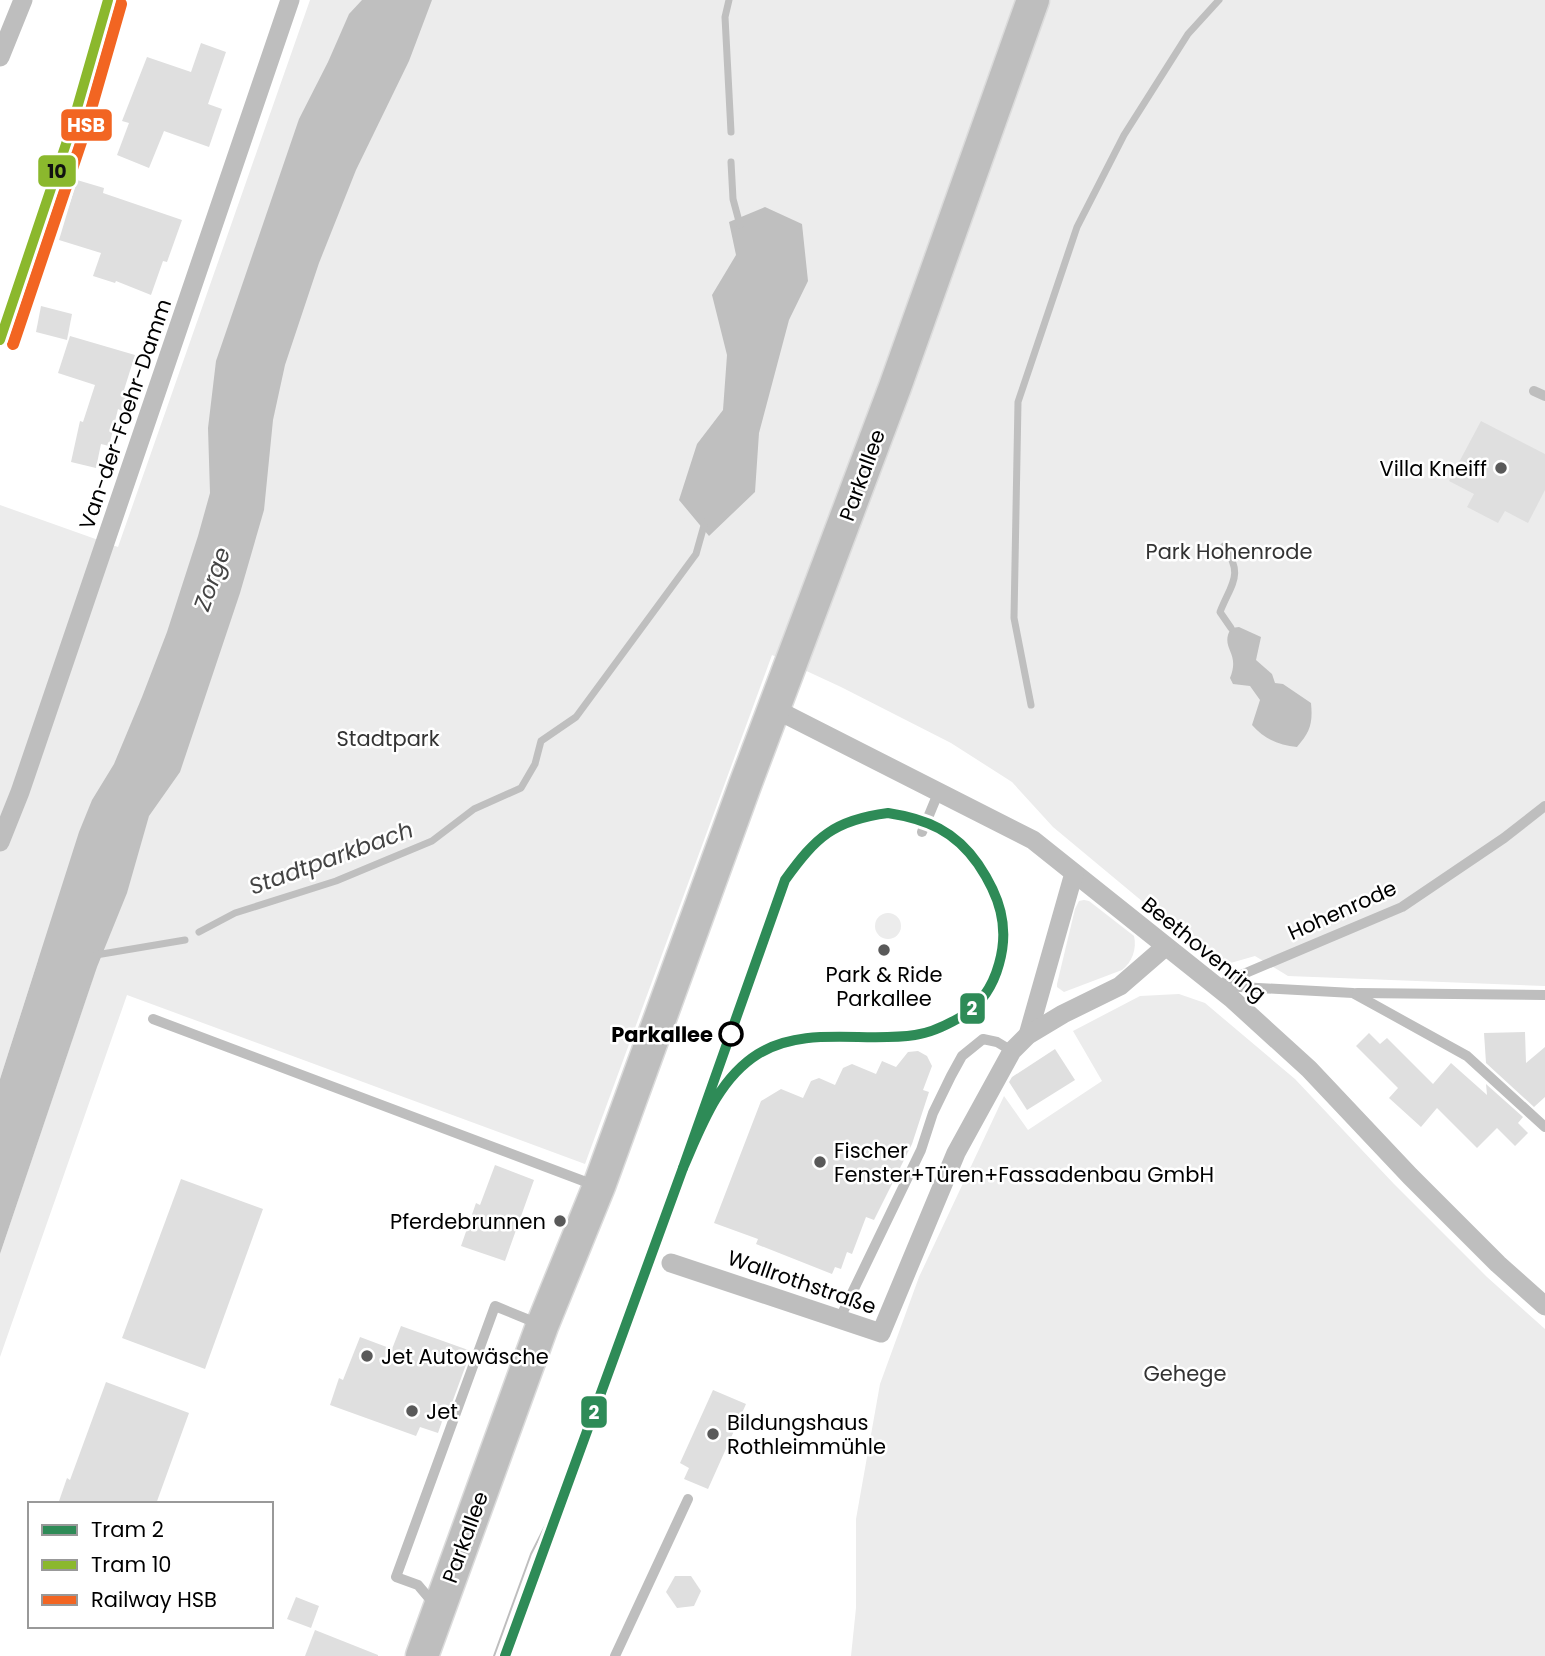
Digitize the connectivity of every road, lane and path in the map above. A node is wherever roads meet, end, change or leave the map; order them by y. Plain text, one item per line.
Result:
1 (23, 0) edge
2 (290, 0) edge
3 (1033, 0) edge
4 (0, 57) edge
5 (1534, 391) dead end
6 (1545, 396) edge
7 (775, 709) junction
8 (939, 791) junction
9 (1545, 806) edge
10 (922, 832) dead end
11 (0, 842) edge
12 (1074, 873) junction
13 (1165, 947) junction
14 (1214, 986) junction
15 (1353, 993) junction
16 (1545, 995) edge
17 (153, 1019) dead end
18 (1028, 1035) junction
19 (1012, 1051) junction
20 (1545, 1126) edge
21 (598, 1186) junction
22 (671, 1263) dead end
23 (1545, 1306) edge
24 (840, 1318) junction
25 (542, 1326) junction
26 (688, 1499) dead end
27 (439, 1610) junction
28 (422, 1656) edge
29 (615, 1656) edge

1 - 4 street
2 - 11 street, Van-der-Foehr-Damm
3 - 7 main road, Parkallee
5 - 6 lane
7 - 8 street, Beethovenring
7 - 21 main road, Parkallee
8 - 10 lane
8 - 12 street, Beethovenring
9 - 14 lane, Hohenrode
12 - 13 street, Beethovenring
12 - 18 street, Wallrothstraße
13 - 14 street, Beethovenring
13 - 18 street, Wallrothstraße
14 - 15 lane
14 - 23 street, Beethovenring
15 - 16 lane
15 - 20 lane
17 - 21 lane
18 - 19 street, Wallrothstraße
19 - 24 lane
19 - 24 street, Wallrothstraße
21 - 25 main road, Parkallee
22 - 24 street, Wallrothstraße
25 - 27 main road, Parkallee
25 - 27 lane
26 - 29 lane
27 - 28 main road, Parkallee

